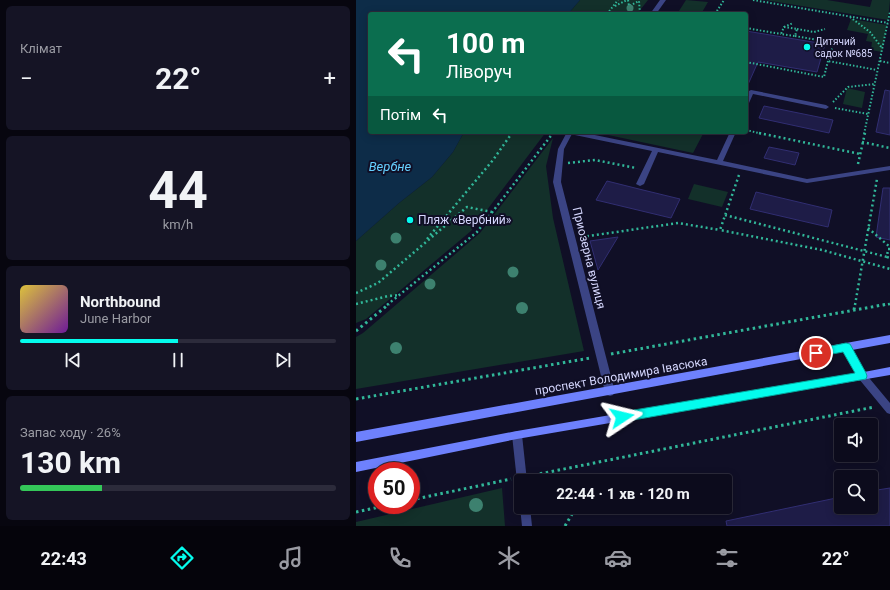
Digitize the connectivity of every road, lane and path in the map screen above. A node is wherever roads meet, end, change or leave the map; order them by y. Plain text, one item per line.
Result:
1 (620, 0) edge
2 (628, 0) edge
3 (663, 0) edge
4 (724, 0) edge
5 (753, 0) edge
6 (613, 7) junction
7 (609, 12) edge
8 (640, 12) edge
9 (654, 12) edge
10 (716, 12) edge
11 (890, 12) edge
12 (849, 16) junction
13 (888, 22) junction
14 (793, 23) dead end
15 (784, 27) junction
16 (748, 28) edge
17 (797, 29) junction
18 (825, 29) dead end
19 (781, 34) junction
20 (795, 36) junction
21 (882, 48) junction
22 (828, 61) junction
23 (880, 61) junction
24 (748, 62) edge
25 (890, 63) edge
26 (877, 70) dead end
27 (875, 84) junction
28 (748, 99) edge
29 (824, 106) junction
30 (868, 114) junction
31 (748, 130) edge
32 (511, 134) edge
33 (551, 134) edge
34 (569, 134) edge
35 (580, 134) edge
36 (732, 134) edge
37 (862, 142) junction
38 (890, 148) edge
39 (656, 150) junction
40 (860, 154) junction
41 (719, 163) junction
42 (564, 164) dead end
43 (742, 168) junction
44 (890, 168) edge
45 (647, 170) junction
46 (879, 170) junction
47 (856, 173) junction
48 (640, 184) dead end
49 (492, 212) junction
50 (725, 215) junction
51 (868, 228) junction
52 (720, 230) junction
53 (577, 238) dead end
54 (427, 239) junction
55 (890, 248) edge
56 (864, 252) junction
57 (888, 257) edge
58 (862, 261) junction
59 (890, 269) edge
60 (356, 293) edge
61 (400, 295) junction
62 (356, 304) edge
63 (890, 304) edge
64 (854, 310) junction
65 (356, 330) edge
66 (890, 339) edge
67 (846, 347) junction
68 (601, 356) junction
69 (890, 371) edge
70 (862, 376) junction
71 (610, 392) junction
72 (356, 399) edge
73 (887, 407) edge
74 (517, 435) junction
75 (356, 437) edge
76 (356, 467) edge
77 (521, 474) edge
78 (547, 474) edge
79 (514, 481) edge
80 (420, 498) edge
81 (368, 509) edge
82 (356, 512) edge
83 (526, 514) edge
84 (572, 514) edge
85 (527, 526) edge
86 (565, 526) edge

1 - 6 path
2 - 6 path
2 - 8 path
3 - 9 street
4 - 10 path
5 - 12 path
6 - 7 path
11 - 13 path
12 - 13 path
12 - 21 path
13 - 21 path
14 - 15 path
15 - 17 path
15 - 19 path
16 - 19 path
17 - 18 path
17 - 20 path
19 - 20 path
20 - 22 path
21 - 23 path
22 - 24 path
22 - 26 path
23 - 25 path
23 - 27 path
27 - 29 path
27 - 30 path
28 - 29 street
29 - 30 path
30 - 37 path
31 - 40 path
32 - 54 path
33 - 49 path
34 - 68 street, Приозерна вулиця
35 - 39 street
36 - 41 street
37 - 38 path
37 - 40 path
39 - 41 street
39 - 45 street
40 - 47 path
41 - 43 street
42 - 45 path
43 - 47 street
43 - 50 path
44 - 46 street
45 - 48 street
46 - 47 street
46 - 51 path
49 - 54 path
49 - 61 path
50 - 52 path
50 - 56 path
51 - 55 path
51 - 56 path
52 - 53 path
52 - 58 path
54 - 60 path
55 - 57 path
56 - 57 path
56 - 58 path
58 - 59 path
58 - 64 path
61 - 62 path
61 - 65 path
63 - 64 path
64 - 68 path
66 - 67 main road, проспект Володимира Івасюка
67 - 70 main road
67 - 71 main road, проспект Володимира Івасюка
68 - 71 street, Приозерна вулиця
68 - 72 path
69 - 70 main road
70 - 73 street
70 - 74 main road
71 - 75 main road, проспект Володимира Івасюка
73 - 78 path
74 - 76 main road
74 - 77 street
79 - 80 path
81 - 82 path
83 - 85 street
84 - 86 path

